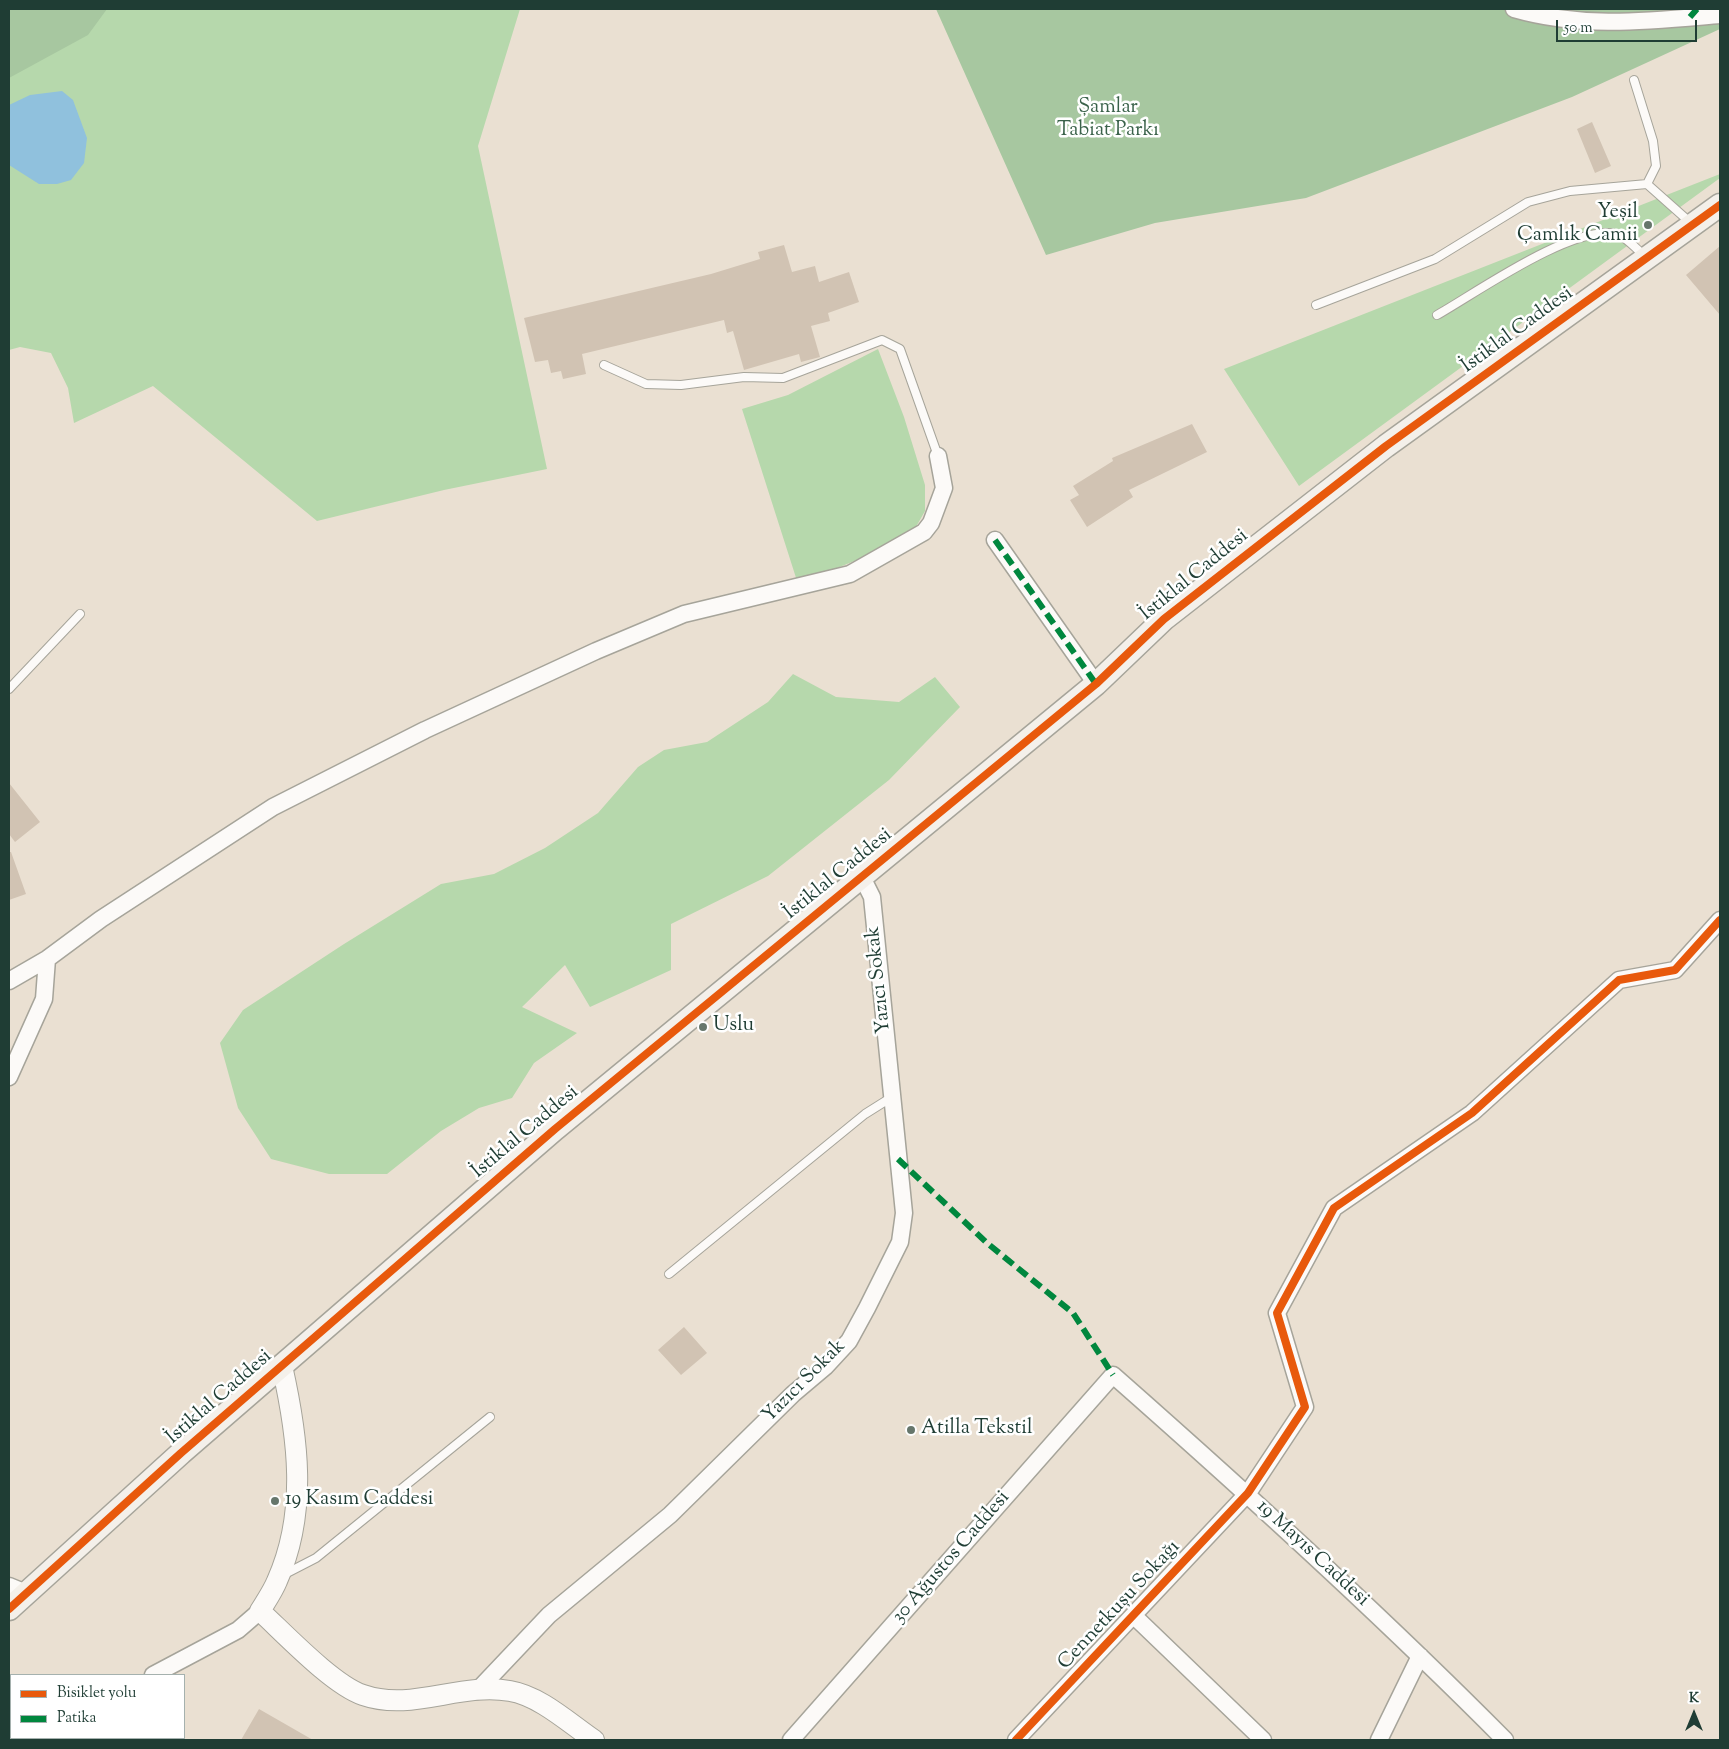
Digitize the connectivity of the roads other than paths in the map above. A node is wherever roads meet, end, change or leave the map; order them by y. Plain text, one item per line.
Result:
1 (1514, 9) edge
2 (1720, 15) edge
3 (1634, 80) dead end
4 (1647, 184) junction
5 (1720, 205) edge
6 (1693, 224) junction
7 (1647, 258) junction
8 (1316, 305) dead end
9 (1437, 316) dead end
10 (604, 365) dead end
11 (938, 456) joint
12 (994, 540) dead end
13 (80, 614) dead end
14 (1096, 684) junction
15 (9, 689) edge
16 (862, 876) junction
17 (1720, 920) edge
18 (47, 959) junction
19 (9, 981) edge
20 (9, 1076) edge
21 (892, 1097) junction
22 (669, 1274) dead end
23 (282, 1366) junction
24 (1113, 1375) joint
25 (490, 1417) dead end
26 (1248, 1494) junction
27 (279, 1577) junction
28 (18, 1589) edge
29 (9, 1609) edge
30 (260, 1611) junction
31 (1134, 1616) junction
32 (1420, 1656) junction
33 (155, 1674) edge
34 (477, 1691) junction
35 (1489, 1733) edge
36 (1026, 1737) edge
37 (594, 1740) edge
38 (791, 1740) edge
39 (1263, 1740) edge
40 (1378, 1740) edge
41 (1505, 1740) edge

1 - 2 street
3 - 4 lane
4 - 6 lane
4 - 8 lane
5 - 6 main road, İstiklal Caddesi
6 - 7 main road, İstiklal Caddesi
7 - 9 lane
7 - 14 main road, İstiklal Caddesi
10 - 11 lane
11 - 18 street
12 - 14 street
13 - 15 lane
14 - 16 main road, İstiklal Caddesi
16 - 21 street, Yazıcı Sokak
16 - 23 main road, İstiklal Caddesi
17 - 26 street, Cennetkuşu Sokağı
18 - 19 street
18 - 20 street
21 - 22 lane
21 - 34 street, Yazıcı Sokak
23 - 27 street
23 - 28 main road, İstiklal Caddesi
24 - 26 street, 19 Mayıs Caddesi
24 - 38 street, 30 Ağustos Caddesi
25 - 27 lane
26 - 31 street, Cennetkuşu Sokağı
26 - 32 street, 19 Mayıs Caddesi
27 - 30 street
28 - 29 main road, İstiklal Caddesi
30 - 33 street
30 - 34 street
31 - 36 street, Cennetkuşu Sokağı
31 - 39 street
32 - 35 street, 19 Mayıs Caddesi
32 - 40 street
34 - 37 street
35 - 41 street, 19 Mayıs Caddesi

